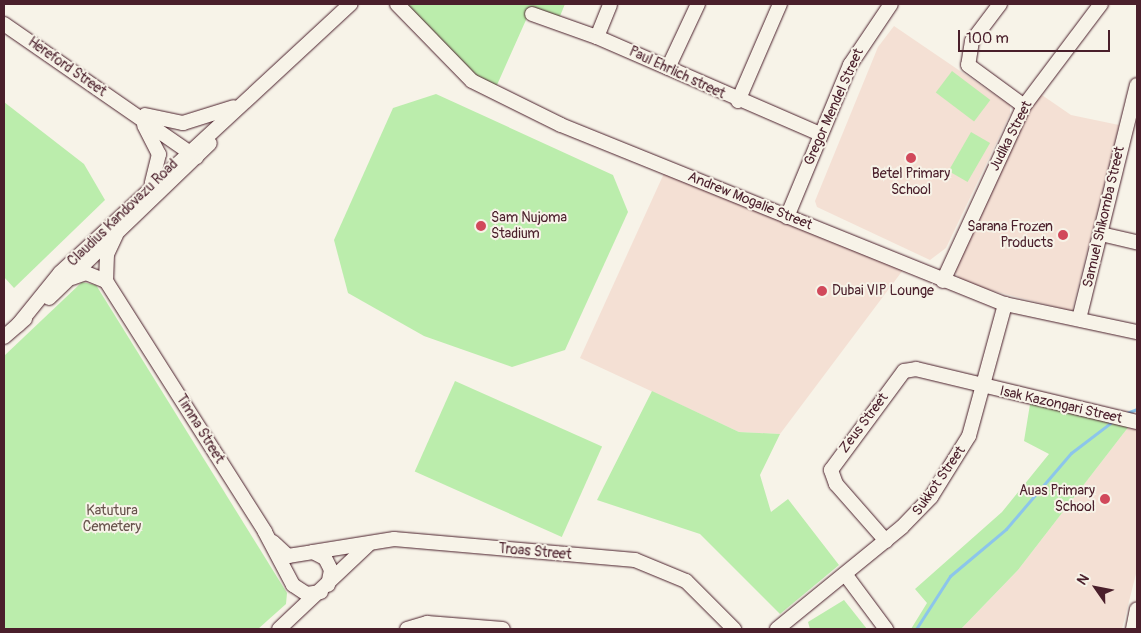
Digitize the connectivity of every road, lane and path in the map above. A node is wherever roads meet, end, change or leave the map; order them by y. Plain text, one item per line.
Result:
1 (351, 4) edge
2 (397, 4) edge
3 (610, 4) edge
4 (698, 4) edge
5 (780, 4) edge
6 (892, 4) edge
7 (1000, 4) edge
8 (1101, 4) edge
9 (532, 14) dead end
10 (4, 24) edge
11 (596, 37) junction
12 (668, 68) junction
13 (1137, 85) edge
14 (260, 90) junction
15 (738, 101) junction
16 (1024, 106) junction
17 (130, 110) junction
18 (820, 134) junction
19 (192, 155) junction
20 (149, 189) junction
21 (787, 218) junction
22 (116, 234) junction
23 (1101, 234) junction
24 (1137, 242) edge
25 (91, 252) junction
26 (105, 280) junction
27 (67, 281) junction
28 (943, 281) junction
29 (1005, 304) junction
30 (1079, 319) junction
31 (18, 325) junction
32 (1137, 332) edge
33 (4, 337) edge
34 (985, 388) junction
35 (1137, 422) edge
36 (265, 532) junction
37 (886, 541) junction
38 (369, 544) junction
39 (313, 552) junction
40 (298, 556) junction
41 (845, 574) junction
42 (294, 585) junction
43 (325, 589) junction
44 (1137, 609) edge
45 (296, 613) junction
46 (279, 629) edge
47 (407, 629) edge
48 (494, 629) edge
49 (503, 629) edge
50 (734, 629) edge
51 (777, 629) edge
52 (886, 629) edge
53 (1133, 629) edge

1 - 14 street, Claudius Kandovazu Road
2 - 21 street, Andrew Mogalie Street
3 - 11 street
4 - 12 street
5 - 15 street
6 - 18 street, Gregor Mendel Street
7 - 16 street
8 - 16 street, Judika Street
9 - 11 street, Paul Ehrlich street
10 - 17 street, Hereford Street
11 - 12 street, Paul Ehrlich street
12 - 15 street, Paul Ehrlich street
13 - 23 street, Samuel Shikomba Street
14 - 17 street
14 - 19 street, Claudius Kandovazu Road
15 - 18 street, Paul Ehrlich street
16 - 28 street, Judika Street
17 - 19 street, Hereford Street
17 - 20 street
18 - 21 street, Gregor Mendel Street
19 - 20 street, Claudius Kandovazu Road
19 - 22 street, Claudius Kandovazu Road
20 - 25 street, Claudius Kandovazu Road
21 - 28 street, Andrew Mogalie Street
22 - 25 street, Claudius Kandovazu Road
22 - 26 street
23 - 24 street
23 - 30 street, Samuel Shikomba Street
25 - 26 street, Timna Street
25 - 27 street, Claudius Kandovazu Road
25 - 31 street, Claudius Kandovazu Road
26 - 27 street
26 - 36 street, Timna Street
27 - 31 street, Claudius Kandovazu Road
28 - 29 street, Andrew Mogalie Street
29 - 30 street, Andrew Mogalie Street
29 - 34 street, Sukkot Street
30 - 32 street, Andrew Mogalie Street
31 - 33 street, Claudius Kandovazu Road
34 - 35 street, Isak Kazongari Street
34 - 37 street, Sukkot Street
34 - 37 street, Zeus Street
36 - 40 street
36 - 42 street, Timna Street
37 - 41 street, Sukkot Street
38 - 39 street, Troas Street
38 - 43 street
38 - 50 street, Troas Street
39 - 40 street
39 - 43 street
40 - 42 street
41 - 51 street, Sukkot Street
41 - 52 street
42 - 43 street
42 - 45 street
43 - 45 street
44 - 53 street
45 - 46 street
47 - 48 street
48 - 49 street

